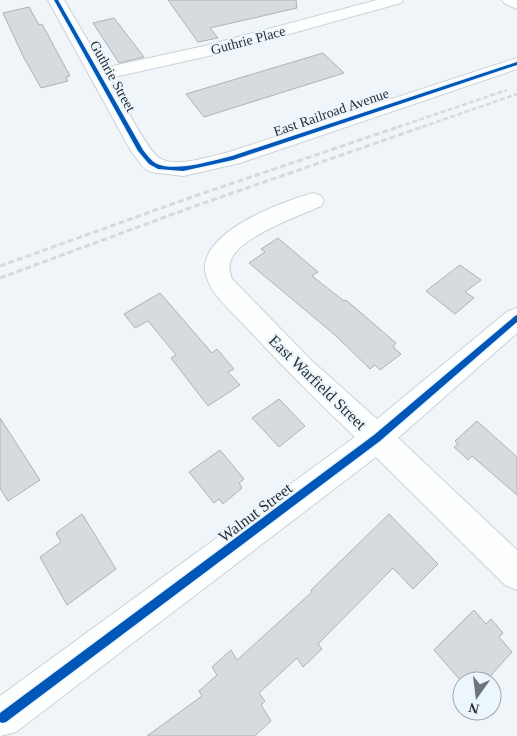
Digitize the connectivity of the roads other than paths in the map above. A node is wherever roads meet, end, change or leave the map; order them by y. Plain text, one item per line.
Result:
1 (56, 0) edge
2 (395, 0) edge
3 (510, 0) edge
4 (517, 4) edge
5 (517, 63) edge
6 (100, 75) junction
7 (151, 162) joint
8 (313, 201) dead end
9 (517, 318) edge
10 (377, 438) junction
11 (517, 573) edge
12 (3, 722) edge

1 - 6 street, Guthrie Street
2 - 6 street, Guthrie Place
3 - 4 street
5 - 7 street, East Railroad Avenue
6 - 7 street, Guthrie Street
8 - 10 street, East Warfield Street
9 - 10 street, Walnut Street
10 - 11 street, East Warfield Street
10 - 12 street, Walnut Street

